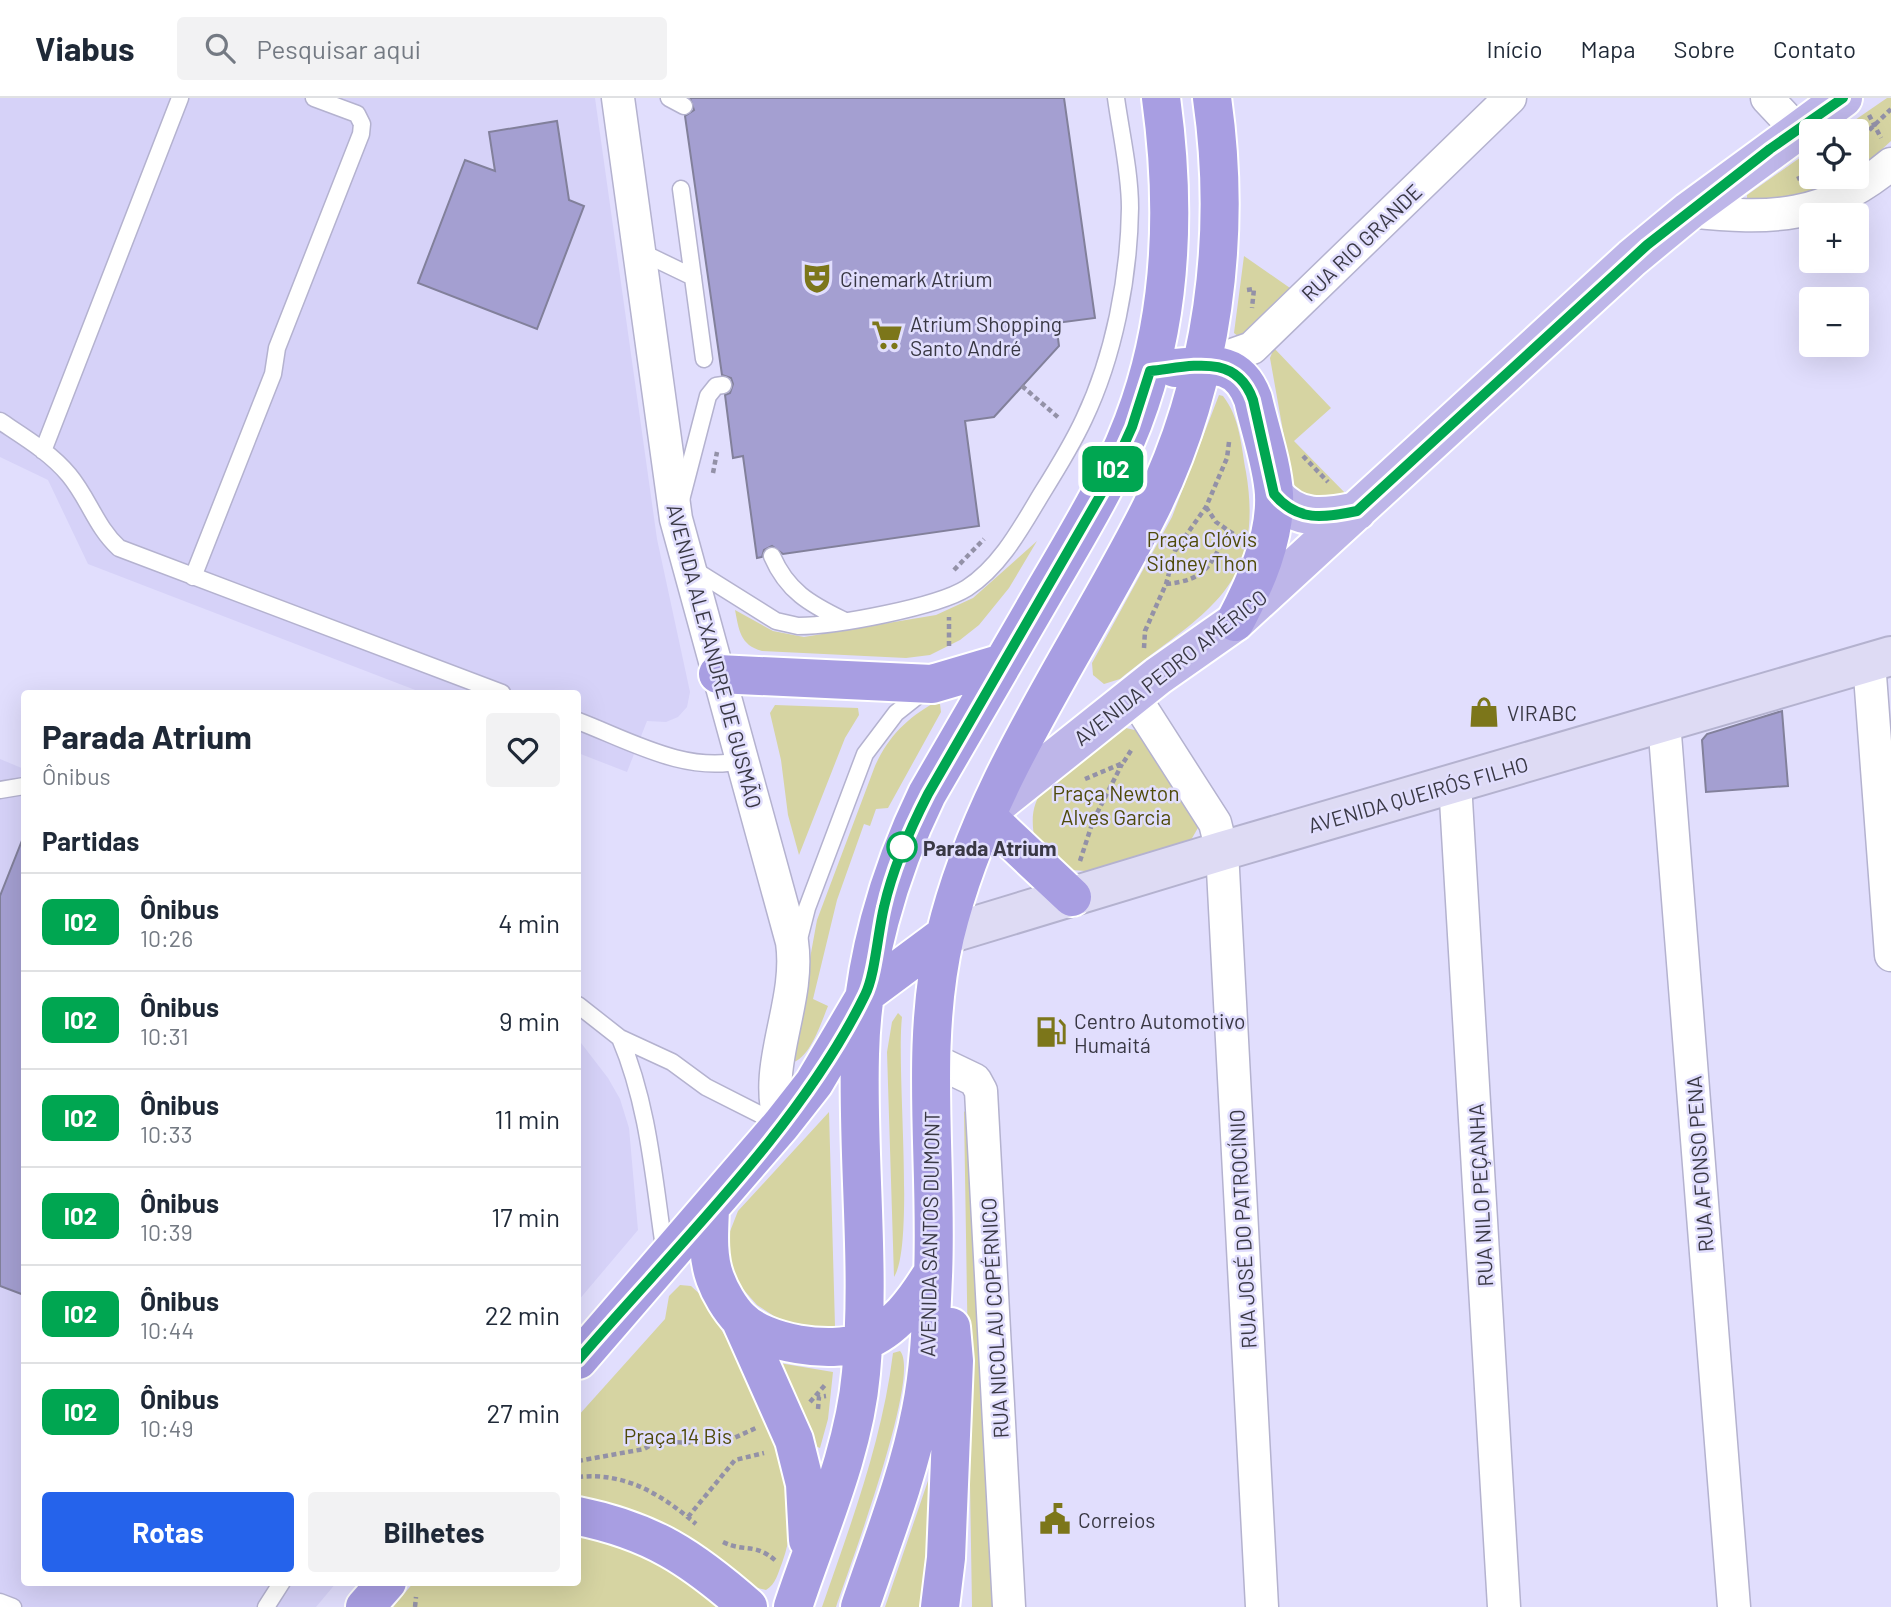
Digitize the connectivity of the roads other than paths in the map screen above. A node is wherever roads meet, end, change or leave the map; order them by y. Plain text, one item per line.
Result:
1 (180, 98) edge
2 (314, 98) edge
3 (363, 98) edge
4 (618, 98) edge
5 (669, 98) edge
6 (1116, 98) edge
7 (1161, 98) edge
8 (1212, 98) edge
9 (1510, 98) edge
10 (1767, 98) edge
11 (1855, 104) edge
12 (684, 106) dead end
13 (357, 114) junction
14 (1797, 130) junction
15 (1888, 155) edge
16 (681, 189) dead end
17 (1689, 211) junction
18 (639, 251) junction
19 (693, 277) junction
20 (704, 359) dead end
21 (1201, 366) junction
22 (1150, 371) junction
23 (723, 385) dead end
24 (0, 421) edge
25 (43, 451) junction
26 (1274, 494) junction
27 (1357, 511) junction
28 (676, 519) junction
29 (772, 556) dead end
30 (687, 564) junction
31 (193, 577) junction
32 (843, 620) junction
33 (1235, 622) junction
34 (1880, 659) edge
35 (1003, 663) junction
36 (940, 668) junction
37 (718, 674) junction
38 (494, 690) edge
39 (1147, 698) junction
40 (581, 722) edge
41 (1664, 722) junction
42 (743, 760) junction
43 (1455, 783) junction
44 (21, 786) edge
45 (0, 790) edge
46 (988, 814) junction
47 (1222, 851) junction
48 (1074, 896) junction
49 (945, 935) junction
50 (1891, 955) edge
51 (794, 958) junction
52 (867, 993) junction
53 (581, 1007) edge
54 (620, 1038) junction
55 (931, 1059) junction
56 (781, 1125) junction
57 (710, 1209) junction
58 (666, 1258) junction
59 (933, 1272) junction
60 (741, 1321) junction
61 (863, 1342) junction
62 (581, 1357) edge
63 (581, 1517) edge
64 (946, 1558) junction
65 (795, 1562) junction
66 (279, 1586) edge
67 (383, 1586) edge
68 (0, 1602) edge
69 (13, 1607) edge
70 (266, 1607) edge
71 (365, 1607) edge
72 (748, 1607) edge
73 (793, 1607) edge
74 (860, 1607) edge
75 (940, 1607) edge
76 (956, 1607) edge
77 (1009, 1607) edge
78 (1262, 1607) edge
79 (1504, 1607) edge
80 (1734, 1607) edge

1 - 25 lane
2 - 13 lane
3 - 13 lane
4 - 18 street, AVENIDA ALEXANDRE DE GUSMÃO
5 - 12 lane
6 - 32 lane
7 - 22 highway
8 - 21 highway, AVENIDA SANTOS DUMONT
9 - 21 street, RUA RIO GRANDE
10 - 14 street
11 - 14 main road, AVENIDA PEDRO AMÉRICO
13 - 31 lane
14 - 17 main road, AVENIDA PEDRO AMÉRICO
15 - 17 street
16 - 19 lane
17 - 27 main road, AVENIDA PEDRO AMÉRICO
18 - 19 lane
18 - 28 street, AVENIDA ALEXANDRE DE GUSMÃO
19 - 20 lane
21 - 22 highway
21 - 26 highway
21 - 46 highway, AVENIDA SANTOS DUMONT
22 - 35 highway
23 - 28 lane
24 - 25 lane
25 - 31 lane
26 - 27 main road
26 - 33 highway
27 - 33 main road, AVENIDA PEDRO AMÉRICO
28 - 30 street, AVENIDA ALEXANDRE DE GUSMÃO
29 - 32 lane
30 - 32 lane
30 - 37 street, AVENIDA ALEXANDRE DE GUSMÃO
31 - 38 lane
33 - 39 main road, AVENIDA PEDRO AMÉRICO
34 - 41 main road, AVENIDA QUEIRÓS FILHO
34 - 50 street
35 - 36 highway
35 - 52 highway
36 - 37 highway
36 - 51 lane
37 - 42 street, AVENIDA ALEXANDRE DE GUSMÃO
39 - 46 main road, AVENIDA PEDRO AMÉRICO
39 - 47 street
40 - 42 lane
41 - 43 main road, AVENIDA QUEIRÓS FILHO
41 - 80 street, RUA AFONSO PENA
42 - 51 street, AVENIDA ALEXANDRE DE GUSMÃO
43 - 47 main road, AVENIDA QUEIRÓS FILHO
43 - 79 street, RUA NILO PEÇANHA
44 - 45 lane
46 - 48 highway
46 - 49 highway, AVENIDA SANTOS DUMONT
47 - 48 main road, AVENIDA QUEIRÓS FILHO
47 - 78 street, RUA JOSÉ DO PATROCÍNIO
48 - 49 main road, AVENIDA QUEIRÓS FILHO
49 - 52 highway
49 - 55 highway, AVENIDA SANTOS DUMONT
51 - 56 street, AVENIDA ALEXANDRE DE GUSMÃO
52 - 56 highway
52 - 61 highway
53 - 54 lane
54 - 56 lane
54 - 58 lane
55 - 59 highway, AVENIDA SANTOS DUMONT
55 - 77 street, RUA NICOLAU COPÉRNICO
56 - 57 highway
57 - 58 highway
57 - 60 highway
58 - 62 highway
59 - 61 highway
59 - 64 highway
59 - 74 highway, AVENIDA SANTOS DUMONT
60 - 61 highway
60 - 65 highway
61 - 65 highway
63 - 72 highway
64 - 75 highway
64 - 76 highway
65 - 73 highway
66 - 70 lane
67 - 71 highway
68 - 69 lane

